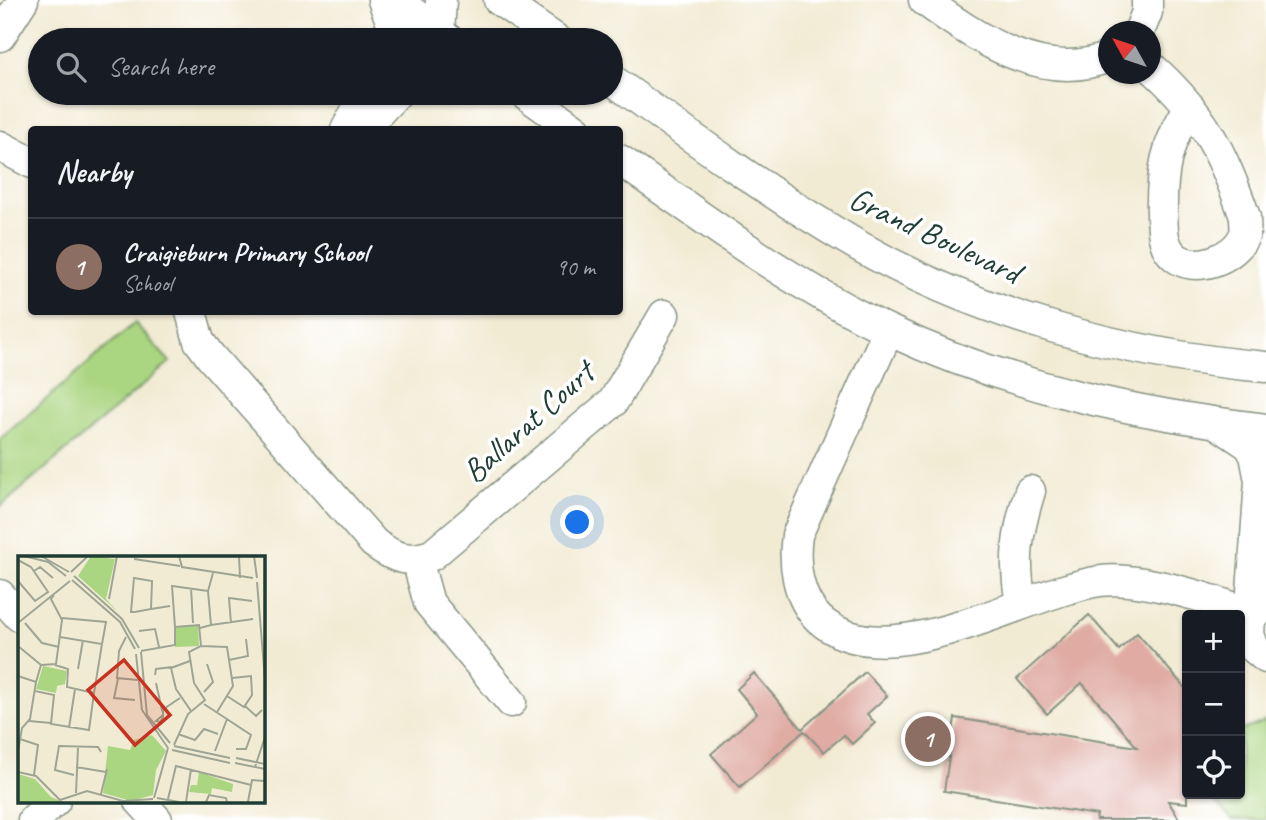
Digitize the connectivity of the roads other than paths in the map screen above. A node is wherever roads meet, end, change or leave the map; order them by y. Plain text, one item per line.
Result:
1 (23, 0) edge
2 (383, 0) edge
3 (396, 0) edge
4 (441, 0) edge
5 (499, 0) edge
6 (924, 0) edge
7 (1147, 0) edge
8 (1143, 21) edge
9 (394, 28) edge
10 (429, 28) edge
11 (441, 28) edge
12 (540, 28) edge
13 (0, 36) edge
14 (1098, 59) edge
15 (1161, 77) edge
16 (623, 88) edge
17 (360, 105) edge
18 (386, 105) edge
19 (541, 105) edge
20 (1190, 107) junction
21 (348, 126) edge
22 (366, 126) edge
23 (570, 126) edge
24 (0, 146) edge
25 (28, 161) edge
26 (623, 162) edge
27 (664, 314) dead end
28 (192, 315) edge
29 (888, 331) junction
30 (1266, 367) edge
31 (1216, 423) junction
32 (1266, 429) edge
33 (1030, 491) dead end
34 (417, 560) junction
35 (0, 595) edge
36 (1021, 603) junction
37 (1258, 611) edge
38 (18, 616) edge
39 (1266, 658) edge
40 (511, 702) dead end
41 (54, 802) edge
42 (141, 802) edge
43 (33, 820) edge
44 (157, 820) edge

1 - 13 street
2 - 9 street
3 - 10 street
4 - 11 street
5 - 12 street
6 - 14 street
7 - 8 street
15 - 20 street
16 - 30 street, Grand Boulevard
17 - 21 street
18 - 22 street
19 - 23 street
20 - 20 street
24 - 25 street
26 - 29 street
27 - 34 street, Ballarat Court
28 - 34 street
29 - 31 street
29 - 36 street
31 - 32 street
31 - 37 street
33 - 36 street
34 - 40 street
35 - 38 street
36 - 37 street
37 - 39 street
41 - 43 street
42 - 44 street

